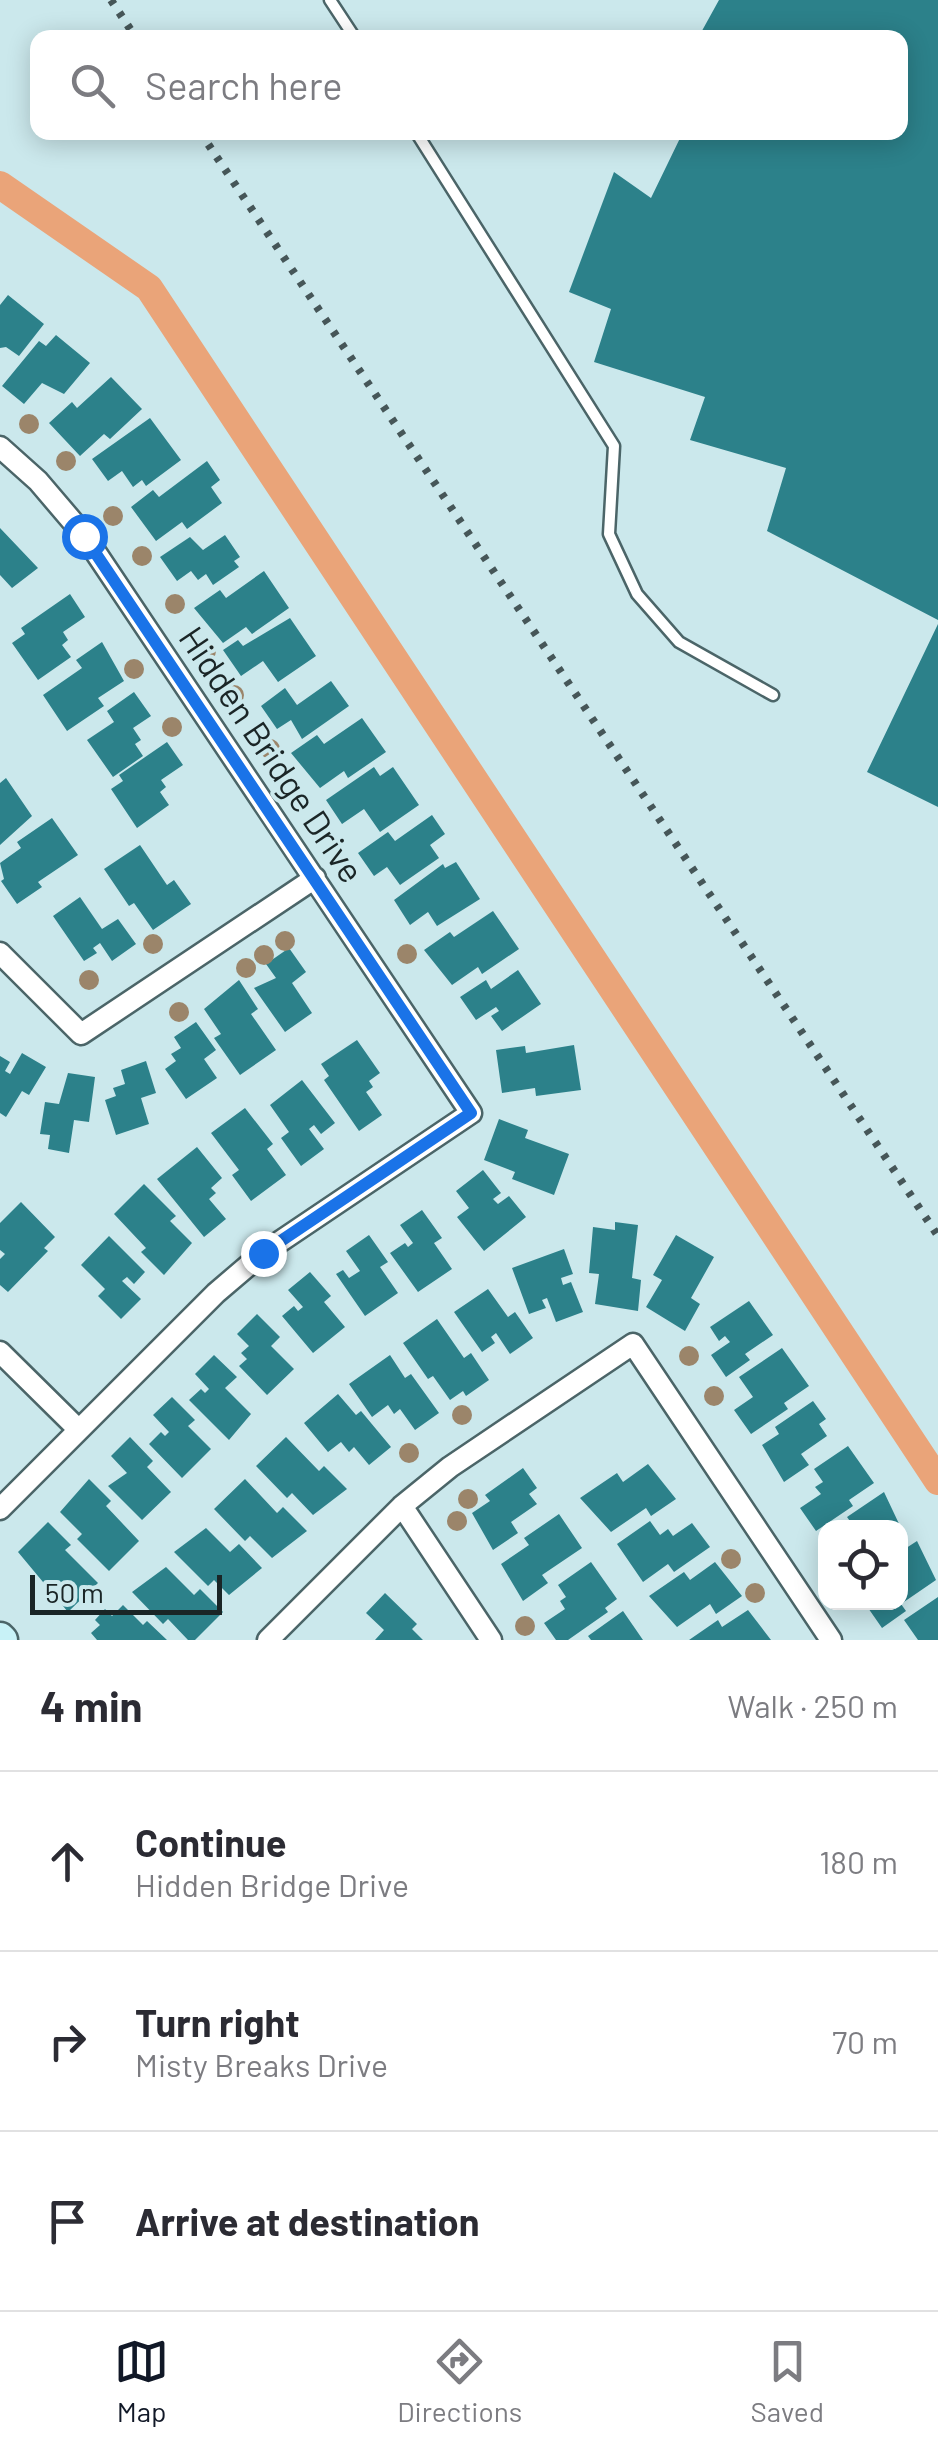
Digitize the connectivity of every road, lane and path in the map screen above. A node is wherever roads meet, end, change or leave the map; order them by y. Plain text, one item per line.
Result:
1 (330, 0) edge
2 (349, 30) edge
3 (421, 140) edge
4 (0, 446) edge
5 (772, 695) dead end
6 (315, 878) junction
7 (0, 953) edge
8 (0, 1352) edge
9 (79, 1430) junction
10 (402, 1506) junction
11 (0, 1509) edge
12 (268, 1640) edge
13 (492, 1640) edge
14 (831, 1640) edge

1 - 2 lane
3 - 5 lane
4 - 6 street, Hidden Bridge Drive
6 - 7 street
6 - 9 street, Hidden Bridge Drive
8 - 9 street
9 - 11 street
10 - 12 street
10 - 13 street
10 - 14 street

